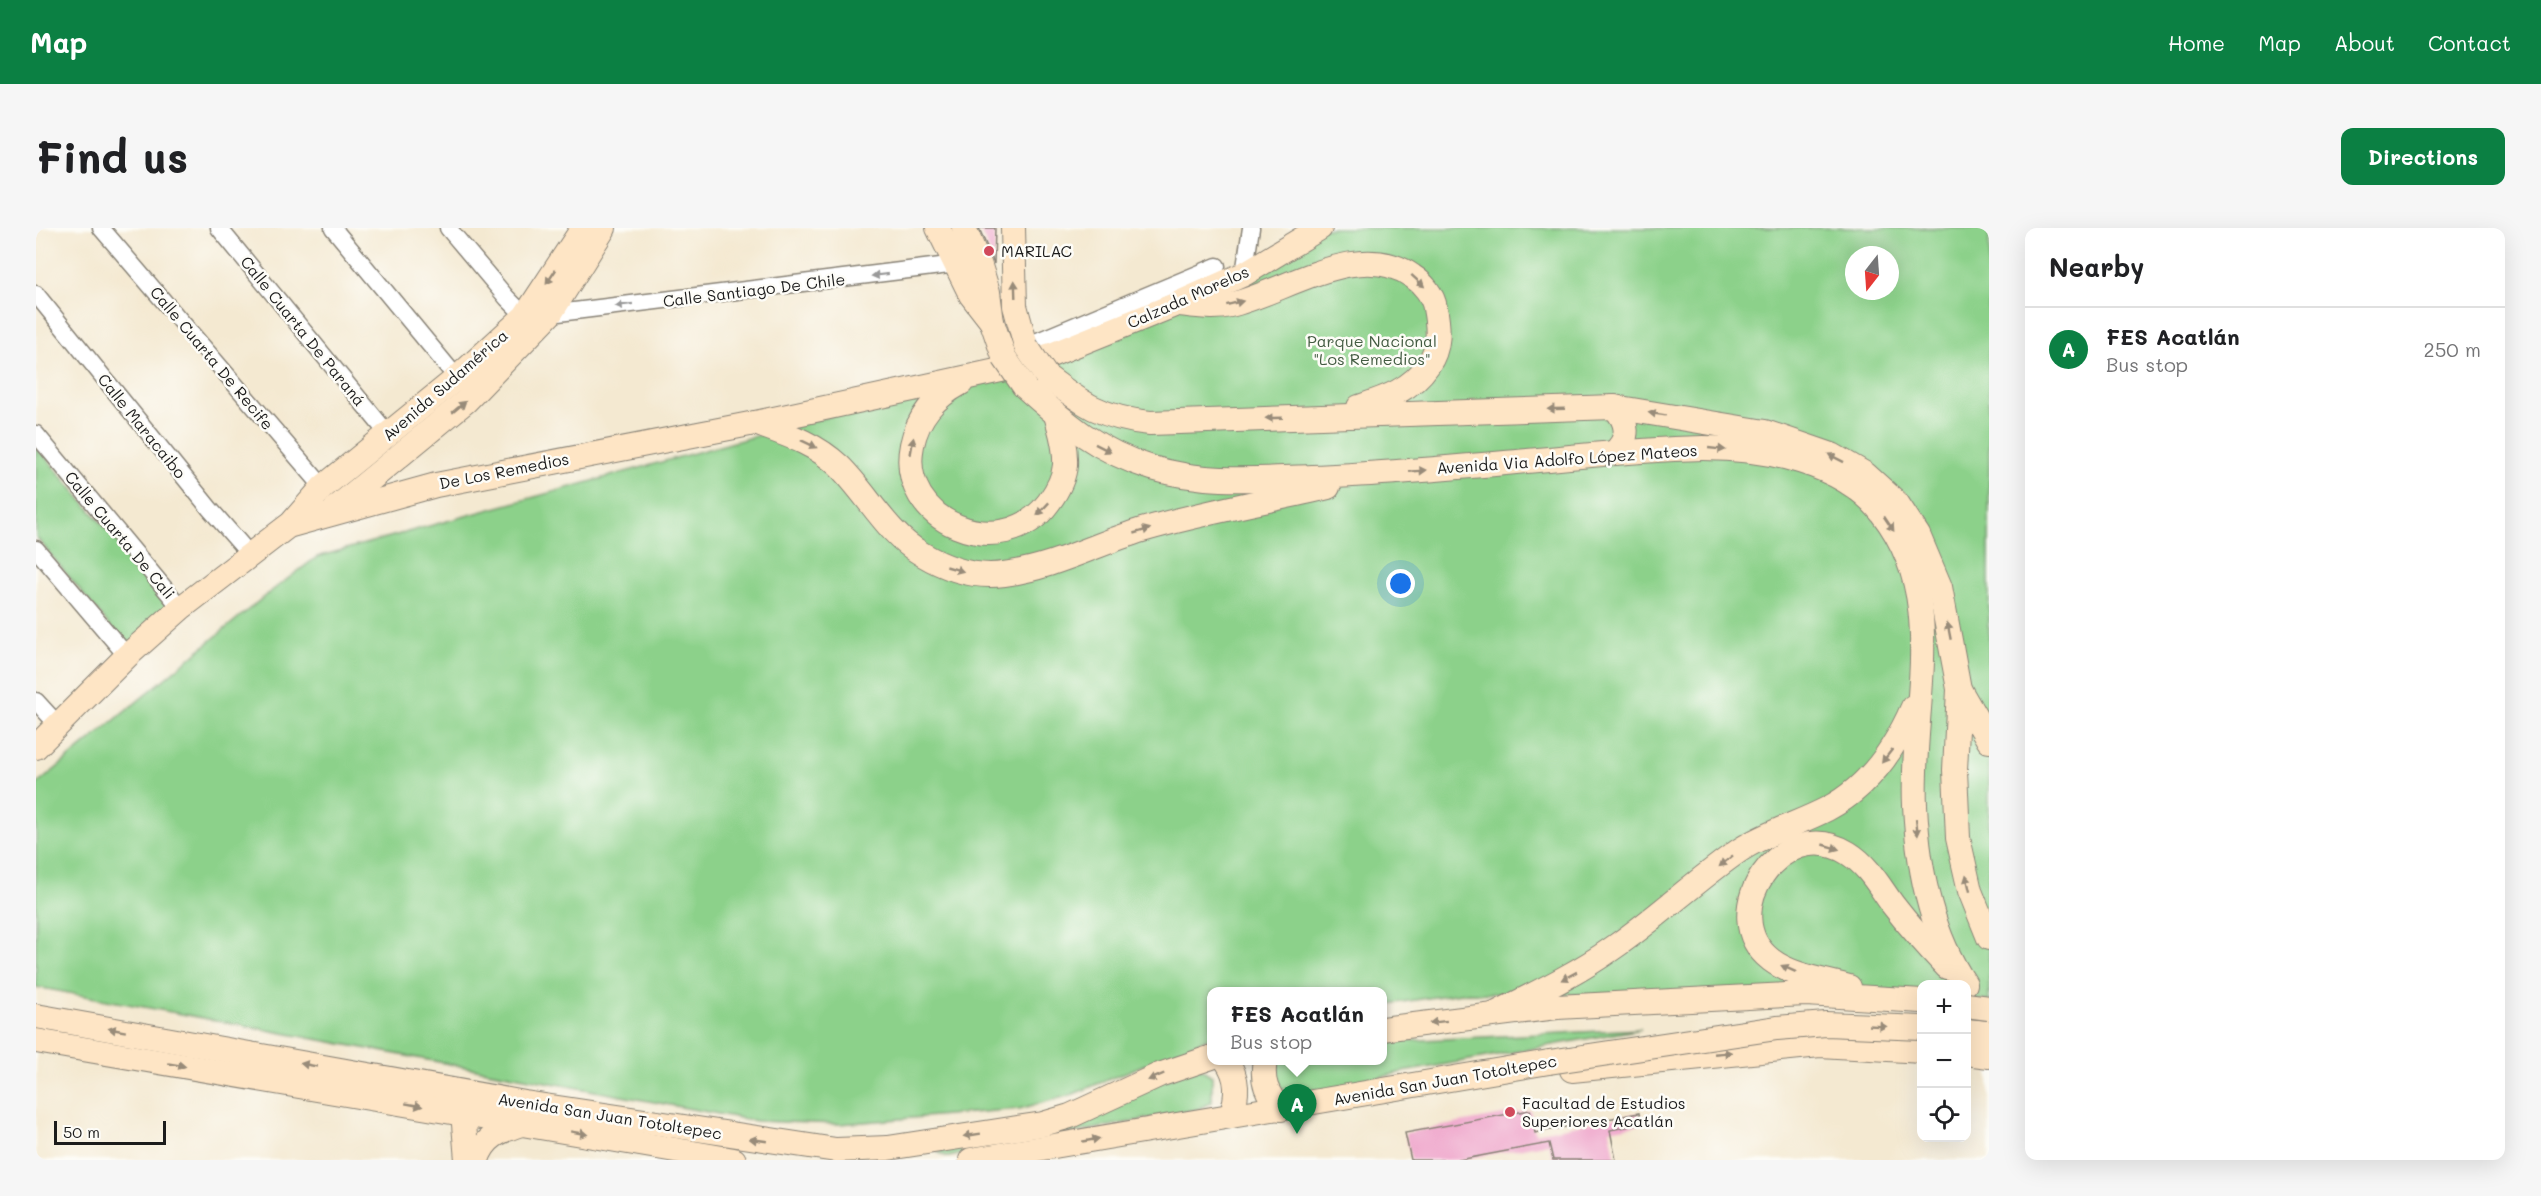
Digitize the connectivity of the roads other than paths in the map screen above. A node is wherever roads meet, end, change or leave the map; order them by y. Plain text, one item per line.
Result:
1 (102, 228) edge
2 (219, 228) edge
3 (333, 228) edge
4 (448, 228) edge
5 (938, 228) edge
6 (964, 228) edge
7 (1013, 228) edge
8 (1251, 228) edge
9 (1320, 228) edge
10 (586, 233) edge
11 (957, 264) junction
12 (1217, 266) dead end
13 (1244, 273) junction
14 (36, 294) edge
15 (1177, 304) junction
16 (550, 314) junction
17 (525, 316) junction
18 (992, 322) junction
19 (1026, 346) junction
20 (1048, 365) junction
21 (976, 375) junction
22 (457, 378) junction
23 (1614, 407) junction
24 (1056, 415) junction
25 (1332, 415) junction
26 (755, 423) junction
27 (36, 434) edge
28 (388, 434) junction
29 (414, 444) junction
30 (1614, 453) junction
31 (350, 465) junction
32 (1385, 474) junction
33 (436, 485) junction
34 (323, 487) junction
35 (361, 497) junction
36 (288, 526) junction
37 (36, 549) edge
38 (251, 556) junction
39 (181, 608) junction
40 (127, 656) junction
41 (1922, 685) junction
42 (1959, 689) junction
43 (36, 701) edge
44 (58, 725) junction
45 (1989, 741) edge
46 (36, 747) edge
47 (1989, 938) edge
48 (1958, 980) edge
49 (1962, 980) edge
50 (1971, 994) edge
51 (1886, 998) junction
52 (1917, 1001) edge
53 (1493, 1015) junction
54 (36, 1016) edge
55 (1989, 1019) edge
56 (1387, 1028) edge
57 (1917, 1028) edge
58 (1971, 1031) edge
59 (1989, 1033) edge
60 (36, 1041) edge
61 (1820, 1045) junction
62 (1917, 1051) edge
63 (1971, 1054) edge
64 (1989, 1056) edge
65 (1207, 1059) edge
66 (1228, 1065) edge
67 (1264, 1065) edge
68 (1498, 1071) junction
69 (462, 1102) junction
70 (1281, 1109) junction
71 (1231, 1116) junction
72 (522, 1123) junction
73 (467, 1160) edge
74 (477, 1160) edge
75 (734, 1160) edge
76 (971, 1160) edge

1 - 34 street, Calle Cuarta De Recife
2 - 28 street, Calle Cuarta De Paraná
3 - 22 street
4 - 17 street
5 - 11 main road
6 - 18 main road
19 -> 7 main road
8 - 13 street
9 - 13 main road, Calzada Morelos
10 - 16 main road, Avenida Sudamérica
10 -> 17 main road, Avenida Sudamérica
11 -> 16 street, Calle Santiago De Chile
11 - 18 main road
12 - 19 street
13 - 15 main road, Calzada Morelos
14 - 38 street, Calle Maracaibo
15 - 20 main road, Calzada Morelos
15 -> 25 main road
29 -> 16 main road, Avenida Sudamérica
17 - 22 main road, Avenida Sudamérica
18 - 24 main road, Avenida Via Adolfo López Mateos, bridge
19 - 20 main road, bridge
20 - 21 main road, De Los Remedios
25 -> 20 main road, Avenida Via Adolfo López Mateos
24 -> 21 main road
21 - 26 main road, De Los Remedios
22 - 28 main road, Avenida Sudamérica
23 -> 25 main road, Avenida Via Adolfo López Mateos
23 - 30 main road
42 -> 23 main road, Avenida Via Adolfo López Mateos
24 -> 32 main road, Avenida Via Adolfo López Mateos
26 -> 32 main road
26 - 33 main road, De Los Remedios
27 - 39 street, Calle Cuarta De Cali
28 - 31 main road, Avenida Sudamérica
29 - 33 main road
29 - 35 main road, Avenida Sudamérica
32 -> 30 main road, Avenida Via Adolfo López Mateos
30 -> 41 main road, Avenida Via Adolfo López Mateos
31 - 34 main road, Avenida Sudamérica
31 - 35 main road
33 - 35 main road, De Los Remedios
34 - 36 main road, Avenida Sudamérica
35 - 36 main road, De Los Remedios
36 - 38 main road, De Los Remedios
37 - 40 street
38 - 39 main road, De Los Remedios
39 - 40 main road, De Los Remedios
40 - 44 main road, De Los Remedios
41 -> 49 main road, Avenida Via Adolfo López Mateos
41 -> 53 main road
42 - 45 main road
47 -> 42 main road, Avenida Via Adolfo López Mateos
43 - 44 street
44 - 46 main road, De Los Remedios
51 -> 48 main road
50 - 55 main road, Avenida Via Adolfo López Mateos
51 - 52 main road
51 - 53 main road
53 -> 56 main road
53 - 61 main road
69 -> 54 main road, Avenida San Juan Totoltepec
68 -> 57 main road, Avenida San Juan Totoltepec, bridge
58 - 59 main road
60 -> 69 main road, Avenida San Juan Totoltepec
61 - 62 main road
68 -> 61 main road
63 - 64 main road
65 -> 69 main road, Avenida San Juan Totoltepec
66 - 71 main road
67 - 70 main road
68 - 70 main road, Avenida San Juan Totoltepec
69 - 72 main road, Avenida San Juan Totoltepec
69 - 73 main road
70 - 71 main road, Avenida San Juan Totoltepec
76 -> 71 main road, Avenida San Juan Totoltepec
72 - 74 main road
72 -> 75 main road, Avenida San Juan Totoltepec

